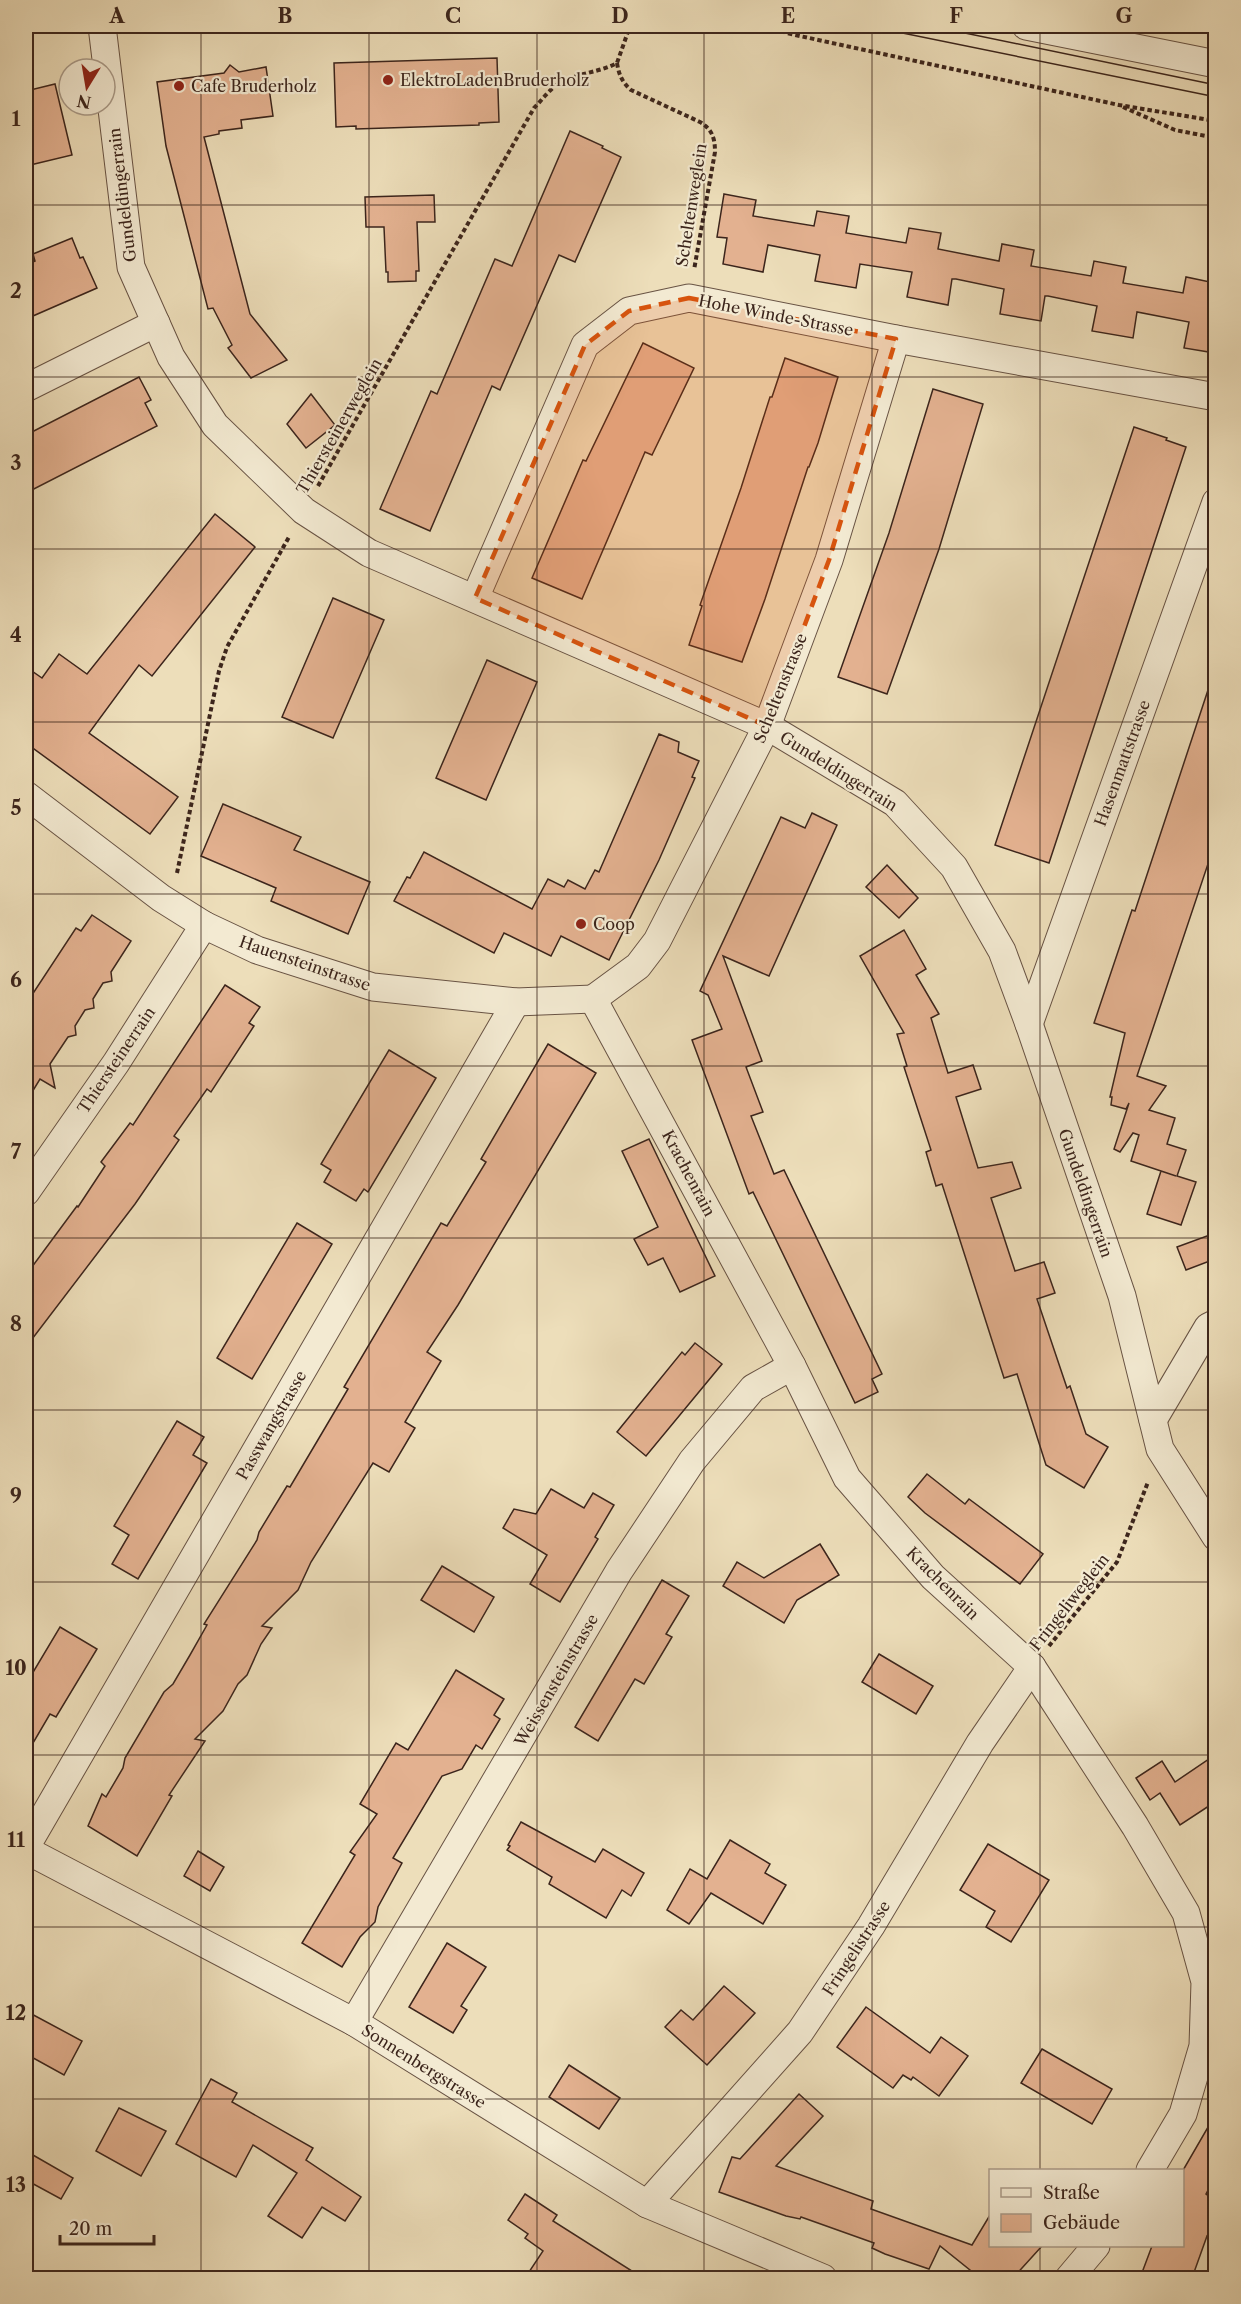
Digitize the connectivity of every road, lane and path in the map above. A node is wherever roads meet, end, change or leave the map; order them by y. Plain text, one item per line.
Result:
1 (102, 26) edge
2 (630, 26) edge
3 (775, 26) edge
4 (1026, 26) edge
5 (1214, 58) edge
6 (617, 63) junction
7 (1119, 105) junction
8 (1215, 121) edge
9 (1215, 138) edge
10 (689, 298) junction
11 (156, 323) junction
12 (896, 339) junction
13 (26, 388) edge
14 (1215, 397) edge
15 (1215, 502) edge
16 (304, 511) junction
17 (475, 598) junction
18 (767, 726) junction
19 (26, 795) edge
20 (161, 898) junction
21 (204, 925) junction
22 (593, 999) junction
23 (516, 1002) junction
24 (1029, 1024) junction
25 (26, 1192) edge
26 (1215, 1323) edge
27 (792, 1366) junction
28 (1153, 1420) junction
29 (1160, 1449) junction
30 (1215, 1538) edge
31 (1032, 1667) junction
32 (26, 1848) edge
33 (354, 2022) junction
34 (1151, 2169) edge
35 (647, 2204) junction
36 (1095, 2247) edge
37 (823, 2278) edge
38 (1069, 2278) edge

1 - 11 street, Gundeldingerrain
2 - 6 path
3 - 7 path
4 - 5 street
6 - 10 path, Scheltenweglein
6 - 16 path, Thiersteinerweglein
7 - 8 path
7 - 9 path
10 - 12 street, Hohe Winde-Strasse
10 - 17 street, Hohe Winde-Strasse
11 - 13 street
11 - 16 street, Gundeldingerrain
12 - 14 street, Hohe Winde-Strasse
12 - 18 street, Scheltenstrasse
15 - 24 street, Hasenmattstrasse
16 - 17 street, Gundeldingerrain
16 - 20 path, Thiersteinerweglein
17 - 18 street, Gundeldingerrain
18 - 22 street, Scheltenstrasse
18 - 24 street, Gundeldingerrain
19 - 20 street, Hauensteinstrasse
20 - 21 street, Hauensteinstrasse
21 - 23 street, Hauensteinstrasse
21 - 25 street, Thiersteinerrain
22 - 23 street, Hauensteinstrasse
22 - 27 street, Krachenrain
23 - 32 street, Passwangstrasse
24 - 28 street, Gundeldingerrain
26 - 28 street
27 - 31 street, Krachenrain
27 - 33 street, Weissensteinstrasse
28 - 29 street, Gundeldingerrain
29 - 30 street, Gundeldingerrain
29 - 31 path, Fringeliweglein
31 - 34 street, Krachenrain
31 - 35 street, Fringelistrasse
32 - 33 street, Sonnenbergstrasse
33 - 35 street, Sonnenbergstrasse
35 - 37 street, Sonnenbergstrasse
36 - 38 street

